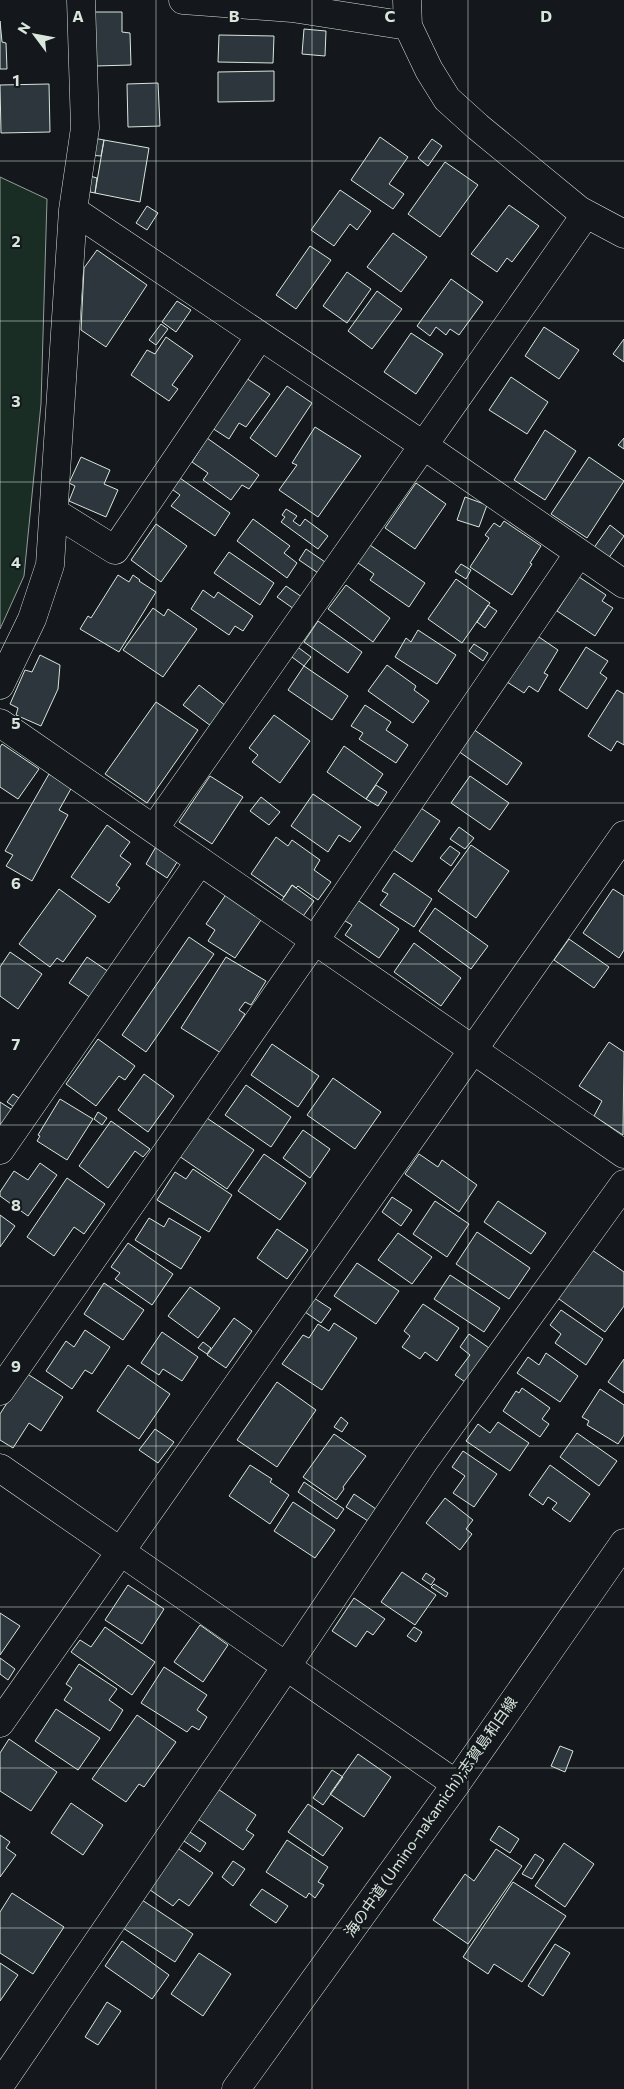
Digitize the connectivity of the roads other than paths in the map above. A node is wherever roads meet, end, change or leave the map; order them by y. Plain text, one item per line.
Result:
1 (82, 0) edge
2 (183, 0) edge
3 (408, 13) edge
4 (73, 210) junction
5 (586, 214) junction
6 (624, 234) edge
7 (260, 336) junction
8 (423, 445) junction
9 (54, 512) junction
10 (578, 553) junction
11 (624, 584) edge
12 (0, 685) edge
13 (0, 723) edge
14 (154, 829) junction
15 (624, 835) edge
16 (200, 861) junction
17 (315, 940) junction
18 (473, 1048) junction
19 (0, 1150) edge
20 (624, 1154) edge
21 (624, 1184) edge
22 (0, 1391) edge
23 (0, 1468) edge
24 (624, 1543) edge
25 (120, 1550) junction
26 (286, 1667) junction
27 (0, 1723) edge
28 (456, 1784) junction
29 (0, 2085) edge
30 (236, 2089) edge

1 - 4 street
2 - 3 street
3 - 5 street
4 - 7 street
4 - 9 street
5 - 6 street
5 - 8 street
7 - 8 street
7 - 9 street
8 - 10 street
8 - 14 street
9 - 12 street
10 - 11 street
10 - 17 street
13 - 14 street
14 - 16 street
15 - 18 street
16 - 17 street
16 - 19 street
17 - 18 street
17 - 22 street
18 - 20 street
18 - 25 street
21 - 26 street
23 - 25 street
24 - 28 street, 海の中道 (Umino-nakamichi);志賀島和白線
25 - 26 street
25 - 27 street
26 - 28 street
26 - 29 street
28 - 30 street, 海の中道 (Umino-nakamichi);志賀島和白線

